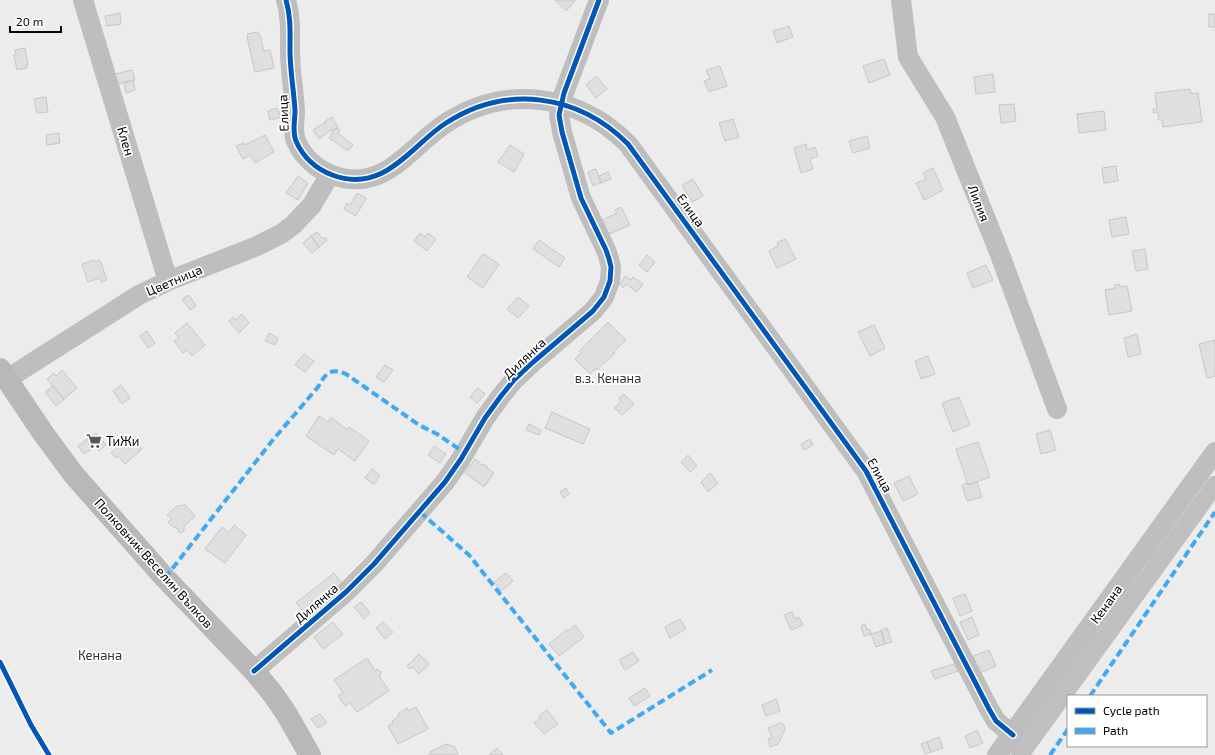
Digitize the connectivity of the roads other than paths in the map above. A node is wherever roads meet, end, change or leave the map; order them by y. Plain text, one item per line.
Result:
1 (83, 0) edge
2 (286, 0) edge
3 (599, 0) edge
4 (901, 0) edge
5 (561, 103) junction
6 (326, 173) junction
7 (168, 281) junction
8 (3, 374) edge
9 (1057, 409) dead end
10 (1215, 452) edge
11 (254, 671) junction
12 (1013, 734) junction
13 (310, 755) edge
14 (997, 755) edge

1 - 7 street, Клен
2 - 6 street, Елица
3 - 5 street, Дилянка
4 - 9 street, Лилия
5 - 6 street, Елица
5 - 11 street, Дилянка
5 - 12 street, Елица
6 - 7 street, Цветница
7 - 8 street, Цветница
8 - 11 main road, Полковник Веселин Вълков
10 - 12 street, Кенана
11 - 13 main road, Полковник Веселин Вълков
12 - 14 street, Кенана

